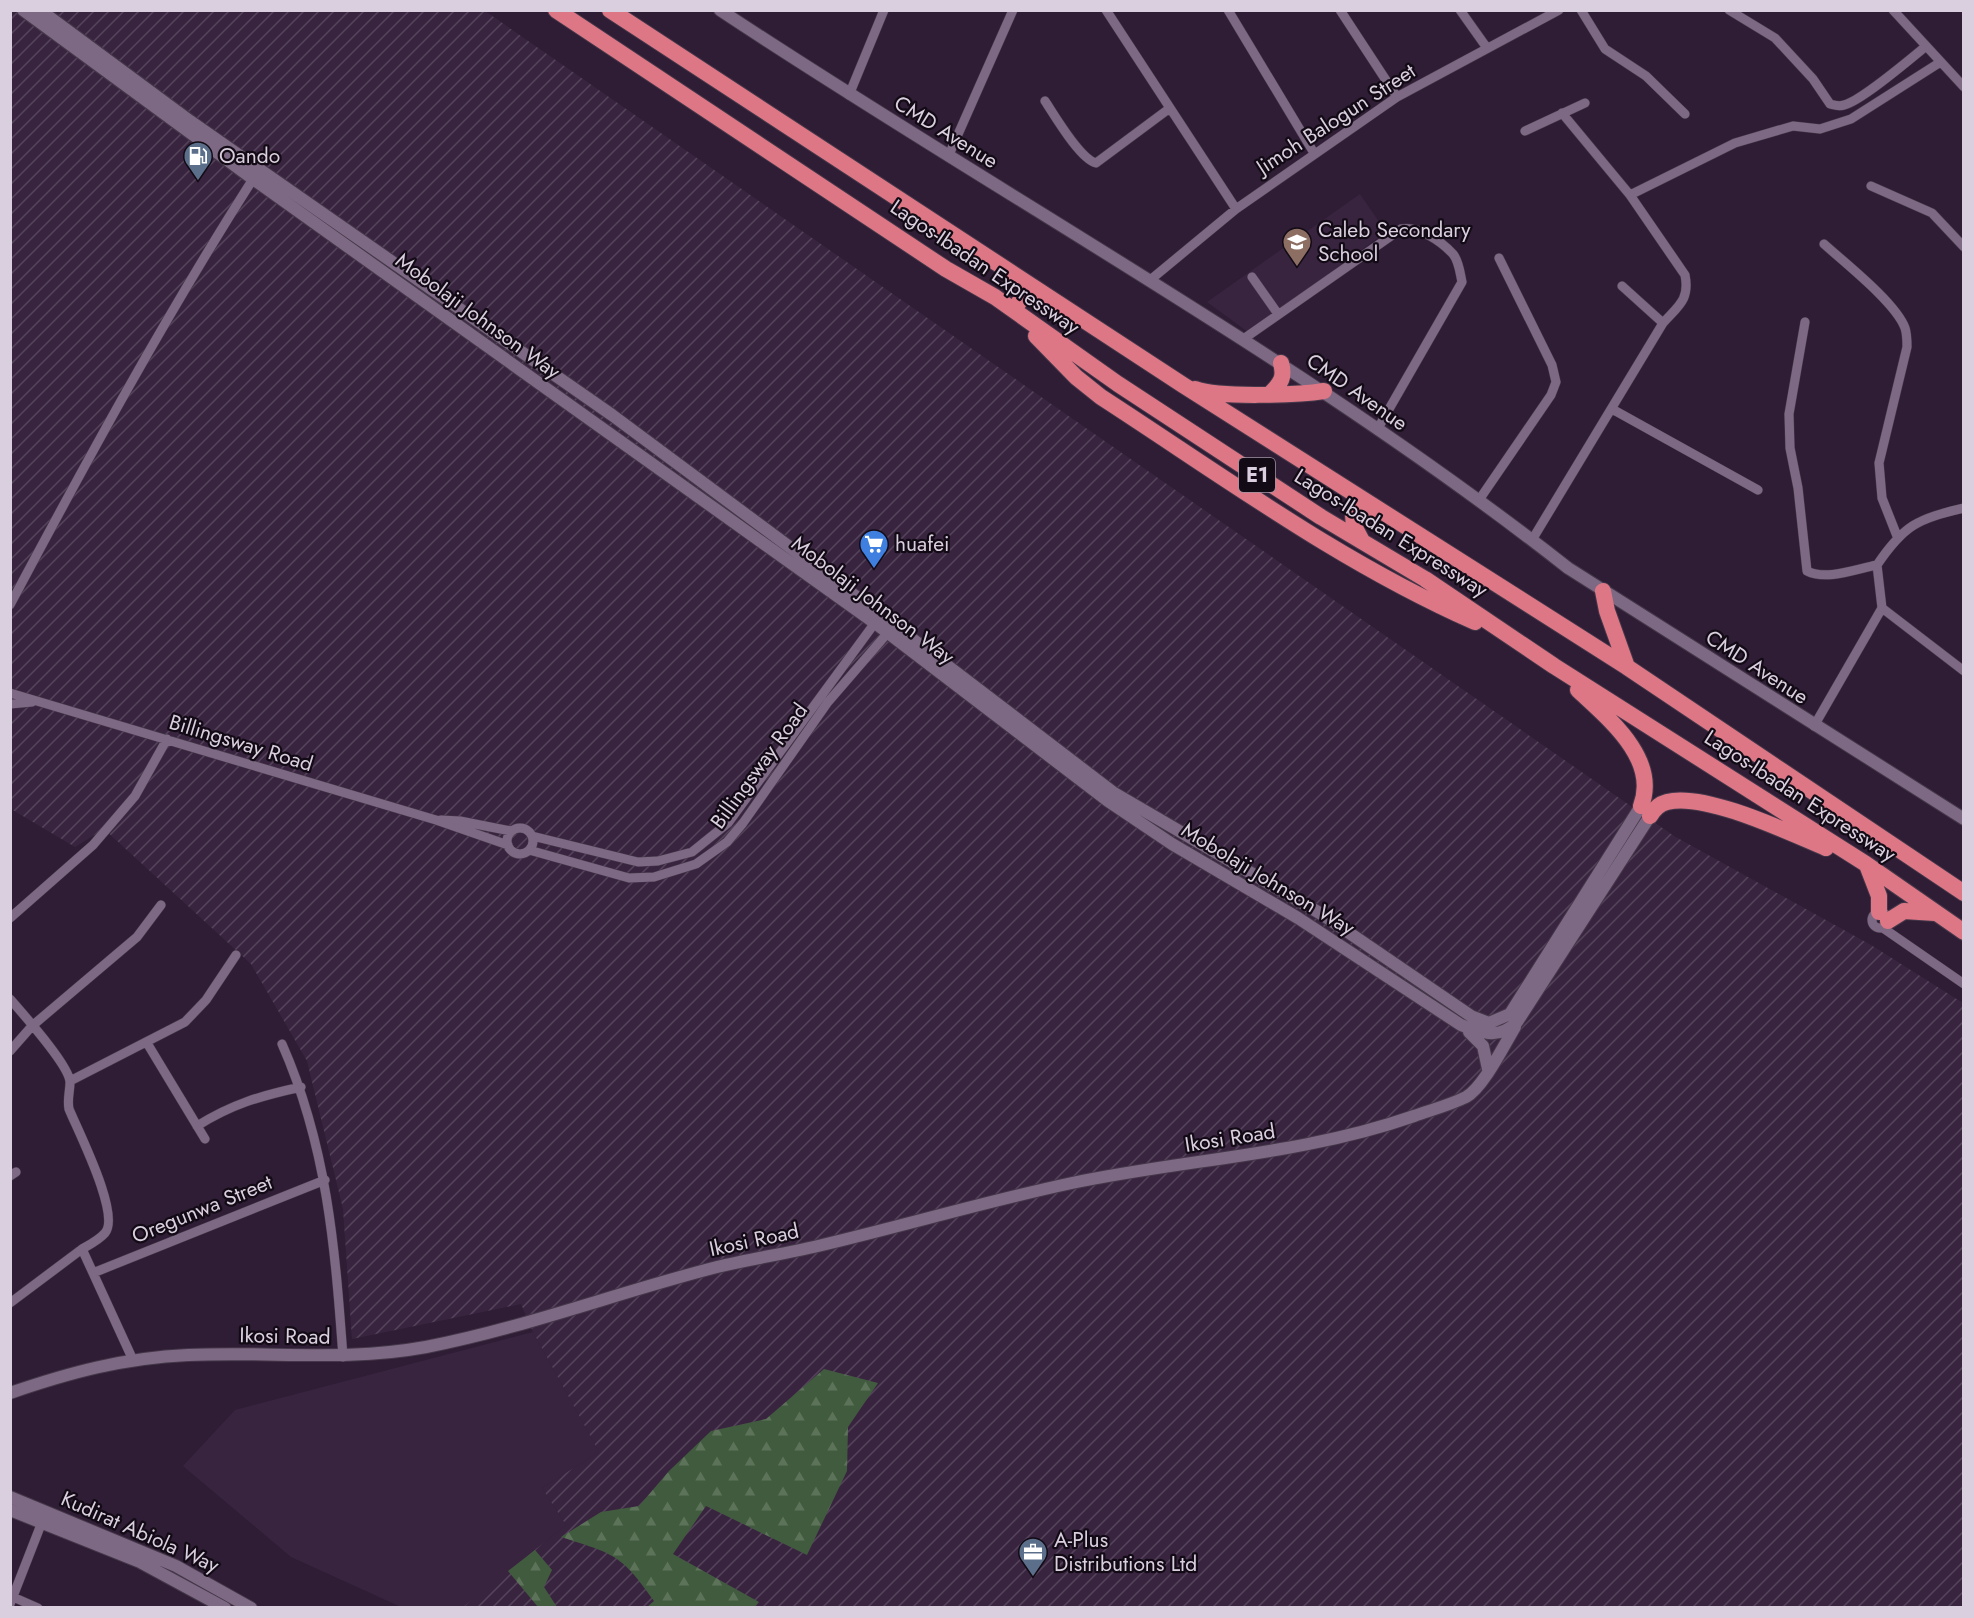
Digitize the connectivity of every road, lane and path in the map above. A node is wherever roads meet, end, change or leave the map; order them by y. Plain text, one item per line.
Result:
1 (23, 10) edge
2 (40, 10) edge
3 (556, 10) edge
4 (610, 10) edge
5 (720, 10) edge
6 (884, 10) edge
7 (1013, 10) edge
8 (1106, 10) edge
9 (1228, 10) edge
10 (1340, 10) edge
11 (1460, 10) edge
12 (1559, 10) edge
13 (1581, 10) edge
14 (1729, 10) edge
15 (1893, 10) edge
16 (1925, 47) junction
17 (1487, 48) junction
18 (1939, 63) junction
19 (1964, 87) edge
20 (849, 95) junction
21 (1397, 97) junction
22 (1045, 101) dead end
23 (1585, 103) dead end
24 (1170, 108) junction
25 (1562, 113) junction
26 (1685, 114) dead end
27 (1525, 131) dead end
28 (1314, 153) junction
29 (948, 157) junction
30 (253, 179) junction
31 (1871, 186) dead end
32 (1630, 195) junction
33 (1236, 209) junction
34 (1824, 244) dead end
35 (1964, 247) edge
36 (1499, 258) dead end
37 (1252, 277) dead end
38 (1149, 281) junction
39 (1030, 285) junction
40 (1622, 286) dead end
41 (1278, 314) junction
42 (1020, 315) junction
43 (1805, 322) dead end
44 (1663, 323) junction
45 (1242, 340) junction
46 (1281, 363) junction
47 (1183, 385) junction
48 (1324, 391) junction
49 (1271, 393) junction
50 (1612, 409) junction
51 (1377, 430) junction
52 (1758, 490) dead end
53 (1479, 500) junction
54 (1964, 508) edge
55 (1394, 518) junction
56 (1897, 536) junction
57 (1532, 540) junction
58 (1362, 541) junction
59 (1877, 565) junction
60 (1603, 591) junction
61 (10, 605) edge
62 (1882, 608) junction
63 (878, 619) junction
64 (1495, 627) junction
65 (891, 629) junction
66 (1554, 666) junction
67 (1627, 667) junction
68 (1964, 671) edge
69 (10, 693) edge
70 (34, 702) junction
71 (10, 704) edge
72 (1814, 726) junction
73 (167, 739) junction
74 (1646, 811) junction
75 (1964, 819) edge
76 (436, 820) junction
77 (511, 831) junction
78 (532, 836) junction
79 (508, 845) junction
80 (529, 850) junction
81 (1866, 864) junction
82 (1964, 893) edge
83 (161, 905) dead end
84 (1936, 914) junction
85 (10, 918) edge
86 (1883, 920) junction
87 (1964, 933) edge
88 (236, 955) dead end
89 (1964, 984) edge
90 (10, 999) edge
91 (1510, 1025) junction
92 (32, 1026) junction
93 (1483, 1034) junction
94 (147, 1043) junction
95 (282, 1044) dead end
96 (10, 1052) edge
97 (1488, 1069) junction
98 (70, 1081) junction
99 (301, 1088) junction
100 (197, 1126) junction
101 (205, 1139) dead end
102 (325, 1180) junction
103 (82, 1250) junction
104 (93, 1273) junction
105 (10, 1302) edge
106 (343, 1357) junction
107 (133, 1360) junction
108 (10, 1393) edge
109 (10, 1497) edge
110 (10, 1510) edge
111 (42, 1522) junction
112 (12, 1600) edge
113 (38, 1608) edge
114 (225, 1608) edge
115 (251, 1608) edge

1 - 30 street, Mobolaji Johnson Way
2 - 63 street, Mobolaji Johnson Way
3 - 42 highway, Lagos-Ibadan Expressway / E1
4 - 39 highway, Lagos-Ibadan Expressway / E1
5 - 20 street, CMD Avenue
6 - 20 street
7 - 29 street
8 - 24 street
9 - 28 street
10 - 21 street
11 - 17 street
12 - 17 street, Jimoh Balogun Street
13 - 26 street
14 - 16 street
15 - 16 street
16 - 18 street
17 - 21 street, Jimoh Balogun Street
18 - 19 street
18 - 32 street
20 - 29 street, CMD Avenue
21 - 28 street, Jimoh Balogun Street
22 - 24 street
23 - 25 street
24 - 33 street
25 - 27 street
25 - 32 street
28 - 33 street, Jimoh Balogun Street
29 - 38 street, CMD Avenue
30 - 61 street
30 - 63 street, Mobolaji Johnson Way
31 - 35 street
32 - 44 street
33 - 38 street, Jimoh Balogun Street
34 - 56 street
36 - 53 street
37 - 41 street
38 - 45 street, CMD Avenue
39 - 42 highway
39 - 47 highway, Lagos-Ibadan Expressway / E1
40 - 44 street
41 - 45 street
41 - 51 street
42 - 58 highway, Lagos-Ibadan Expressway / E1
42 - 64 highway
43 - 59 street
44 - 50 street
45 - 46 street, CMD Avenue
46 - 48 street, CMD Avenue
46 - 49 highway
47 - 49 highway
47 - 55 highway, Lagos-Ibadan Expressway / E1
48 - 49 highway
48 - 51 street, CMD Avenue
50 - 52 street
50 - 57 street
51 - 53 street, CMD Avenue
53 - 57 street, CMD Avenue
54 - 56 street
55 - 58 highway
55 - 67 highway, Lagos-Ibadan Expressway / E1
56 - 59 street
57 - 60 street, CMD Avenue
58 - 64 highway, Lagos-Ibadan Expressway / E1
59 - 62 street
60 - 67 highway
60 - 72 street, CMD Avenue
62 - 68 street
62 - 72 street
63 - 65 street, Mobolaji Johnson Way
63 - 78 street, Billingsway Road
64 - 66 highway, Lagos-Ibadan Expressway / E1
65 - 80 street, Billingsway Road
65 - 93 street, Mobolaji Johnson Way
65 - 93 street, Mobolaji Johnson Way
66 - 74 highway
66 - 81 highway, Lagos-Ibadan Expressway / E1
67 - 82 highway, Lagos-Ibadan Expressway / E1
69 - 70 street, Billingsway Road
70 - 71 street, Billingsway Road
70 - 73 street, Billingsway Road
72 - 75 street, CMD Avenue
73 - 76 street, Billingsway Road
73 - 85 street
74 - 81 highway
74 - 91 street
74 - 91 street
76 - 77 street, Billingsway Road
76 - 79 street, Billingsway Road
77 - 78 street
77 - 79 street
78 - 80 street
79 - 80 street
81 - 84 highway, Lagos-Ibadan Expressway / E1
81 - 86 highway
83 - 92 street
84 - 86 highway
84 - 87 highway, Lagos-Ibadan Expressway / E1
86 - 89 street
88 - 94 street
90 - 92 street
91 - 93 street
91 - 97 street, Ikosi Road
92 - 96 street
92 - 98 street
93 - 97 street
94 - 98 street
94 - 100 street
95 - 99 street
97 - 106 street, Ikosi Road
98 - 103 street
99 - 100 street
99 - 102 street
100 - 101 street
102 - 104 street, Oregunwa Street
102 - 106 street
103 - 104 street
103 - 105 street
104 - 107 street
106 - 107 street, Ikosi Road
107 - 108 street, Ikosi Road
109 - 115 street, Kudirat Abiola Way
110 - 111 street, Kudirat Abiola Way
111 - 112 street
111 - 114 street, Kudirat Abiola Way
112 - 113 street

